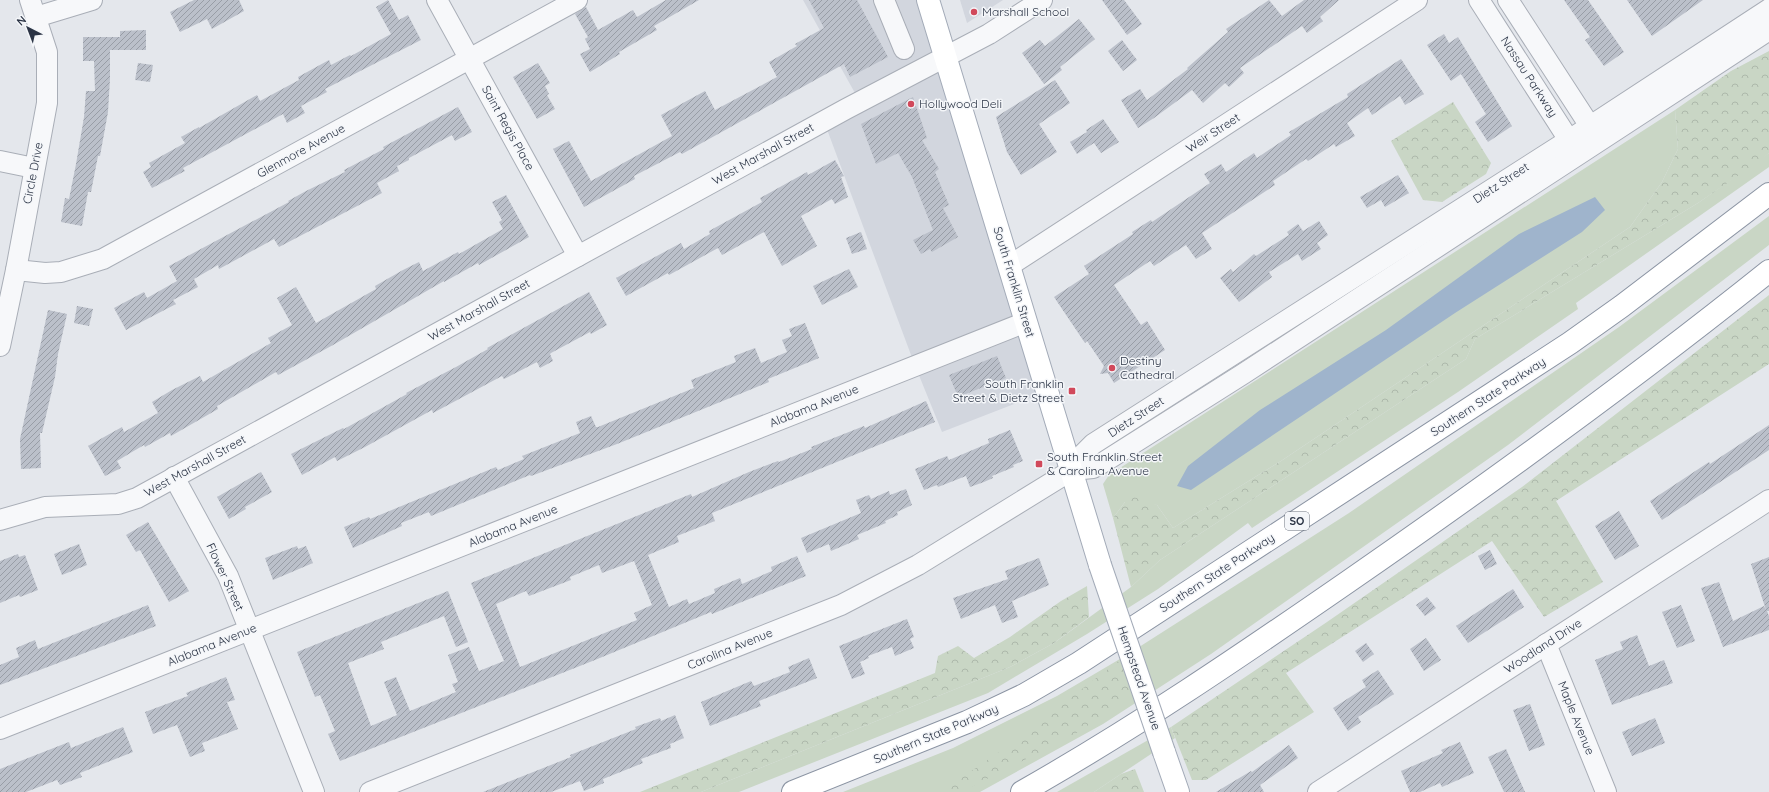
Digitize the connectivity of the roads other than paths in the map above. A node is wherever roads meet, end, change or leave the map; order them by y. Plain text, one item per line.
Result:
1 (92, 0) edge
2 (438, 0) edge
3 (576, 0) edge
4 (884, 0) edge
5 (928, 0) edge
6 (1042, 0) edge
7 (1417, 0) edge
8 (1479, 0) edge
9 (1508, 0) edge
10 (33, 9) edge
11 (1769, 9) edge
12 (1769, 30) edge
13 (904, 49) dead end
14 (945, 57) junction
15 (470, 58) junction
16 (1594, 133) junction
17 (1574, 147) junction
18 (0, 161) edge
19 (34, 168) junction
20 (1769, 194) edge
21 (578, 256) junction
22 (1009, 266) junction
23 (16, 270) junction
24 (1769, 272) edge
25 (1026, 322) junction
26 (0, 346) edge
27 (1232, 355) junction
28 (1243, 374) junction
29 (1072, 470) junction
30 (174, 477) junction
31 (1769, 500) edge
32 (0, 520) edge
33 (1100, 565) joint
34 (249, 630) junction
35 (1546, 644) junction
36 (0, 729) edge
37 (314, 792) edge
38 (370, 792) edge
39 (793, 792) edge
40 (1022, 792) edge
41 (1178, 792) edge
42 (1318, 792) edge
43 (1606, 792) edge

1 - 10 street
2 - 15 street, Saint Regis Place
3 - 15 street, Glenmore Avenue
4 - 13 street
5 - 14 main road, South Franklin Street
6 - 14 street, West Marshall Street
7 - 22 street, Weir Street
8 - 17 street, Nassau Parkway
9 - 16 street, Nassau Parkway
10 - 19 street, Circle Drive
11 - 16 street, Dietz Street
12 - 16 street, Dietz Street
14 - 21 street, West Marshall Street
14 - 22 main road, South Franklin Street
15 - 21 street, Saint Regis Place
15 - 23 street, Glenmore Avenue
16 - 17 street, Dietz Street
17 - 27 street, Dietz Street
17 - 28 street, Dietz Street
18 - 19 street
19 - 23 street, Circle Drive
20 - 39 main road, Southern State Parkway / SO
21 - 30 street, West Marshall Street
22 - 25 main road, South Franklin Street
23 - 26 street, Circle Drive
24 - 40 main road
25 - 29 main road, South Franklin Street
25 - 34 street, Alabama Avenue
27 - 28 street
27 - 29 street, Dietz Street
28 - 29 street, Dietz Street
29 - 33 main road, South Franklin Street
29 - 38 street, Carolina Avenue
30 - 32 street, West Marshall Street
30 - 34 street, Flower Street
31 - 35 street, Woodland Drive
33 - 41 main road, Hempstead Avenue, bridge
34 - 36 street, Alabama Avenue
34 - 37 street, Flower Street
35 - 42 street, Woodland Drive
35 - 43 street, Maple Avenue

